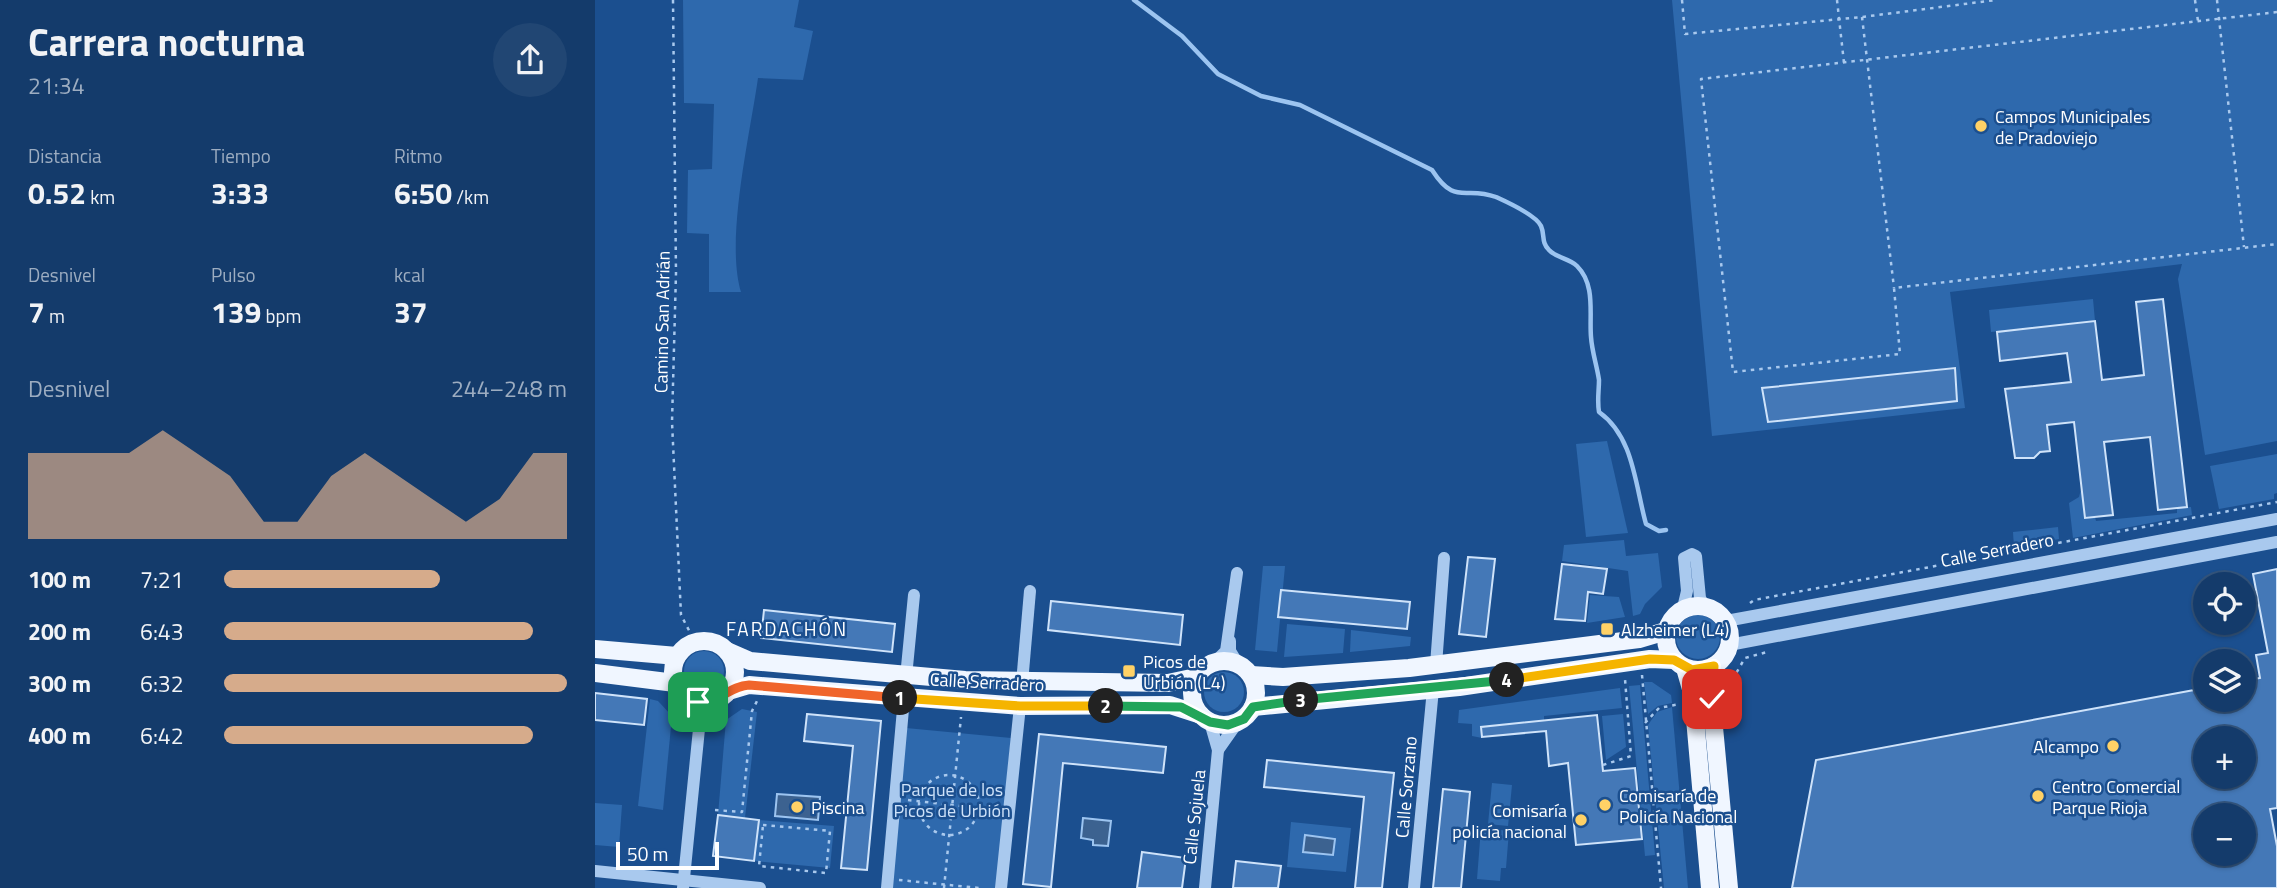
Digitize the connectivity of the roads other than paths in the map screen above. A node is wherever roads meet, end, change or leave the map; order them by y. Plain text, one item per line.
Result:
1 (2277, 519) edge
2 (2277, 542) edge
3 (1444, 558) dead end
4 (1237, 573) dead end
5 (1030, 591) dead end
6 (914, 595) dead end
7 (1704, 606) junction
8 (1683, 608) junction
9 (1726, 621) junction
10 (1229, 630) junction
11 (1666, 631) junction
12 (1729, 645) junction
13 (595, 649) edge
14 (727, 651) junction
15 (677, 656) junction
16 (1215, 663) junction
17 (1680, 664) junction
18 (1436, 665) junction
19 (1714, 666) junction
20 (1244, 670) junction
21 (595, 673) edge
22 (906, 677) junction
23 (1196, 677) junction
24 (1022, 682) junction
25 (675, 684) junction
26 (1433, 689) junction
27 (721, 696) junction
28 (904, 698) junction
29 (691, 700) junction
30 (1020, 706) junction
31 (1253, 707) junction
32 (1205, 719) junction
33 (1237, 723) junction
34 (698, 729) junction
35 (1219, 750) junction
36 (595, 871) edge
37 (887, 884) edge
38 (683, 885) edge
39 (760, 888) edge
40 (1001, 888) edge
41 (1205, 888) edge
42 (1415, 888) edge
43 (1710, 888) edge
44 (1729, 888) edge

1 - 9 street, Calle Serradero
2 - 12 street
3 - 18 street
4 - 10 street
5 - 24 street
6 - 22 street
7 - 8 main road
7 - 8 street
7 - 9 main road
8 - 11 main road
9 - 12 main road
10 - 16 street
10 - 20 street
11 - 17 main road
11 - 18 main road
12 - 19 main road
13 - 15 main road
14 - 15 main road
14 - 22 main road, Calle Serradero
14 - 27 main road
15 - 25 main road
16 - 20 main road
16 - 23 main road
17 - 19 main road
17 - 26 main road
17 - 43 main road
18 - 20 main road
19 - 44 main road
20 - 31 main road
21 - 25 main road
22 - 24 main road, Calle Serradero
23 - 24 main road, Calle Serradero
23 - 32 main road
25 - 29 main road
26 - 31 main road
26 - 42 street, Calle Sorzano
27 - 28 main road, Calle Serradero
27 - 29 main road
27 - 34 street
28 - 30 main road, Calle Serradero
28 - 37 street
29 - 34 street
30 - 32 main road, Calle Serradero
30 - 40 street
31 - 33 main road
32 - 33 main road
32 - 35 street, Calle Sojuela
33 - 35 street, Calle Sojuela
34 - 38 street
35 - 41 street, Calle Sojuela
36 - 38 street
38 - 39 street

